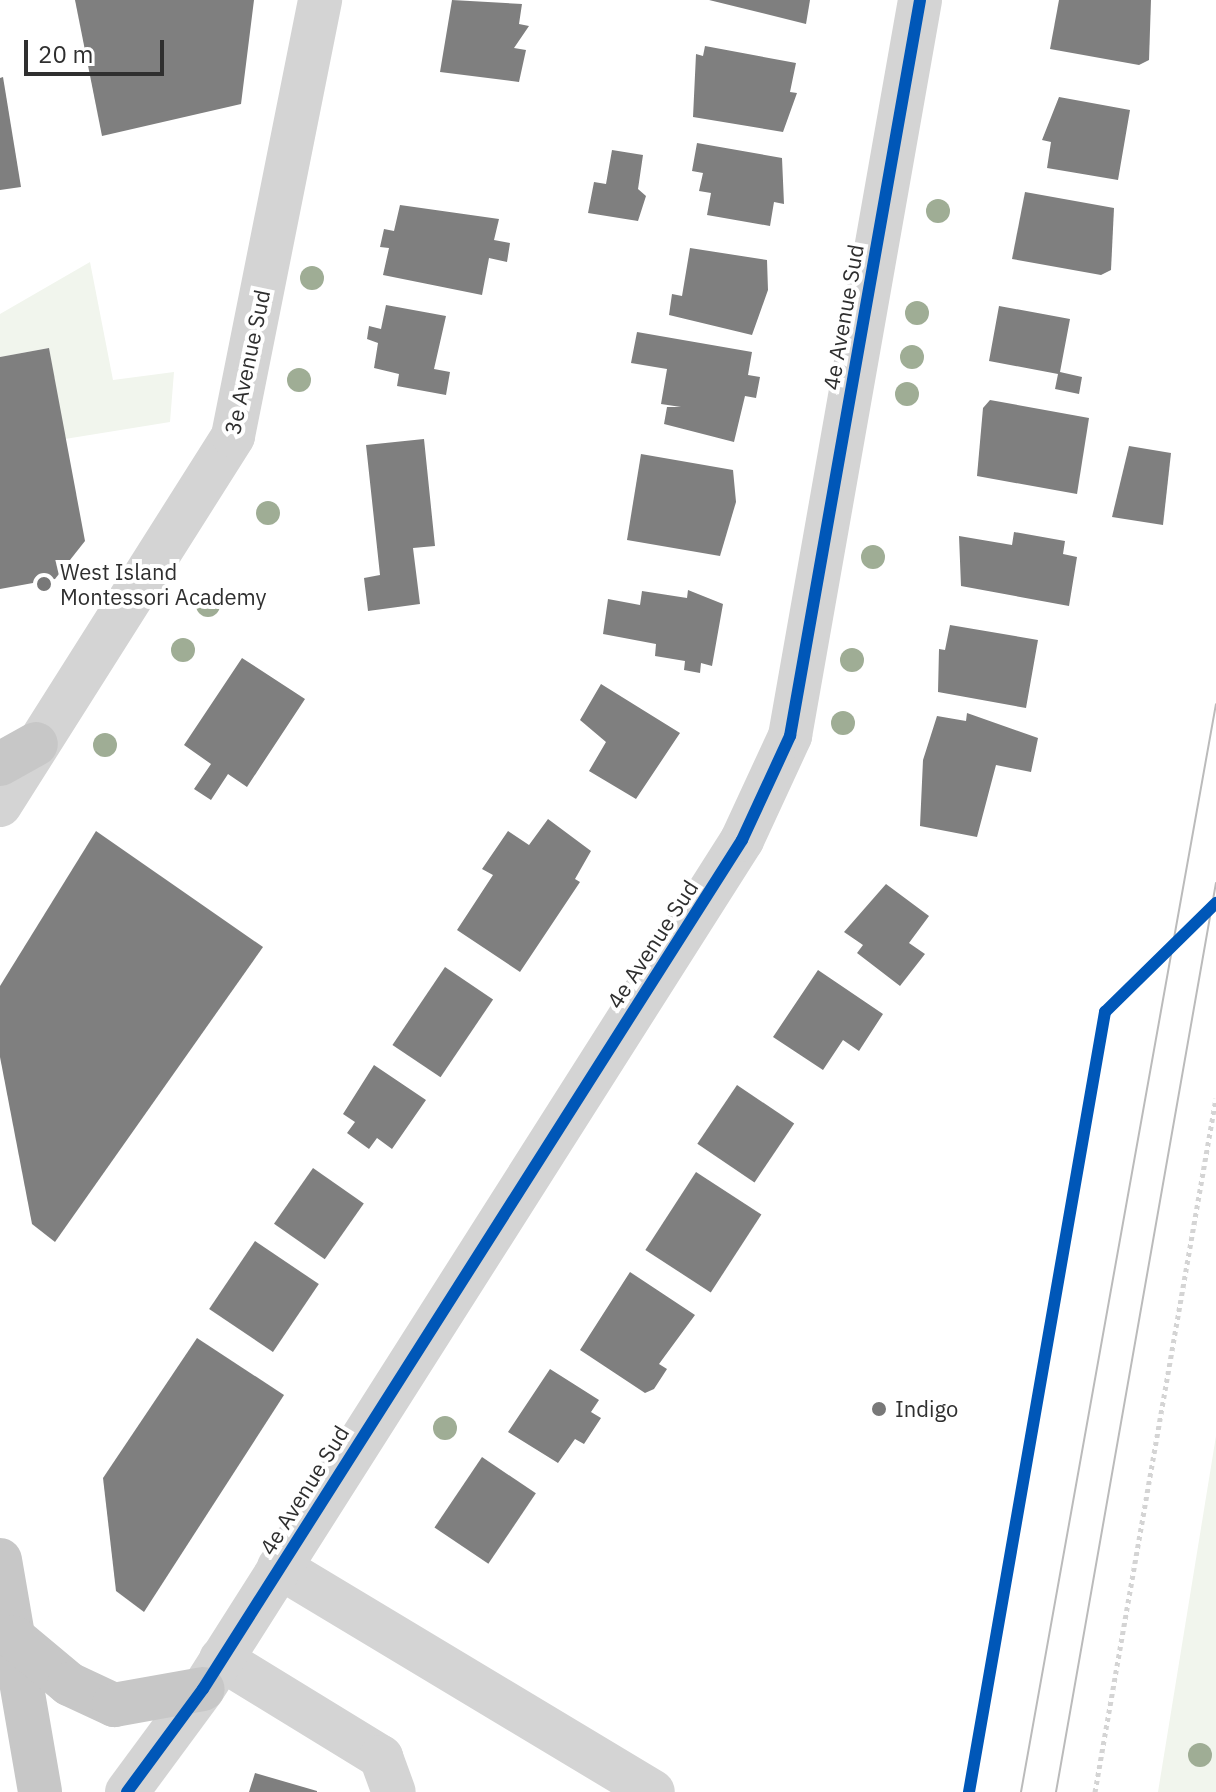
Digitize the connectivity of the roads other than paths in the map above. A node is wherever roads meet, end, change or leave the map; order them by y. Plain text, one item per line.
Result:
1 (320, 0) edge
2 (920, 0) edge
3 (18, 754) edge
4 (0, 805) edge
5 (0, 1560) edge
6 (279, 1567) junction
7 (13, 1637) junction
8 (212, 1674) junction
9 (40, 1792) edge
10 (127, 1792) edge
11 (394, 1792) edge
12 (653, 1792) edge

1 - 3 street, 3e Avenue Sud
2 - 6 street, 4e Avenue Sud
3 - 4 street, 3e Avenue Sud
5 - 7 main road
6 - 8 street, 4e Avenue Sud
6 - 12 street
7 - 8 main road
7 - 9 main road
8 - 10 street, 4e Avenue Sud
8 - 11 street

